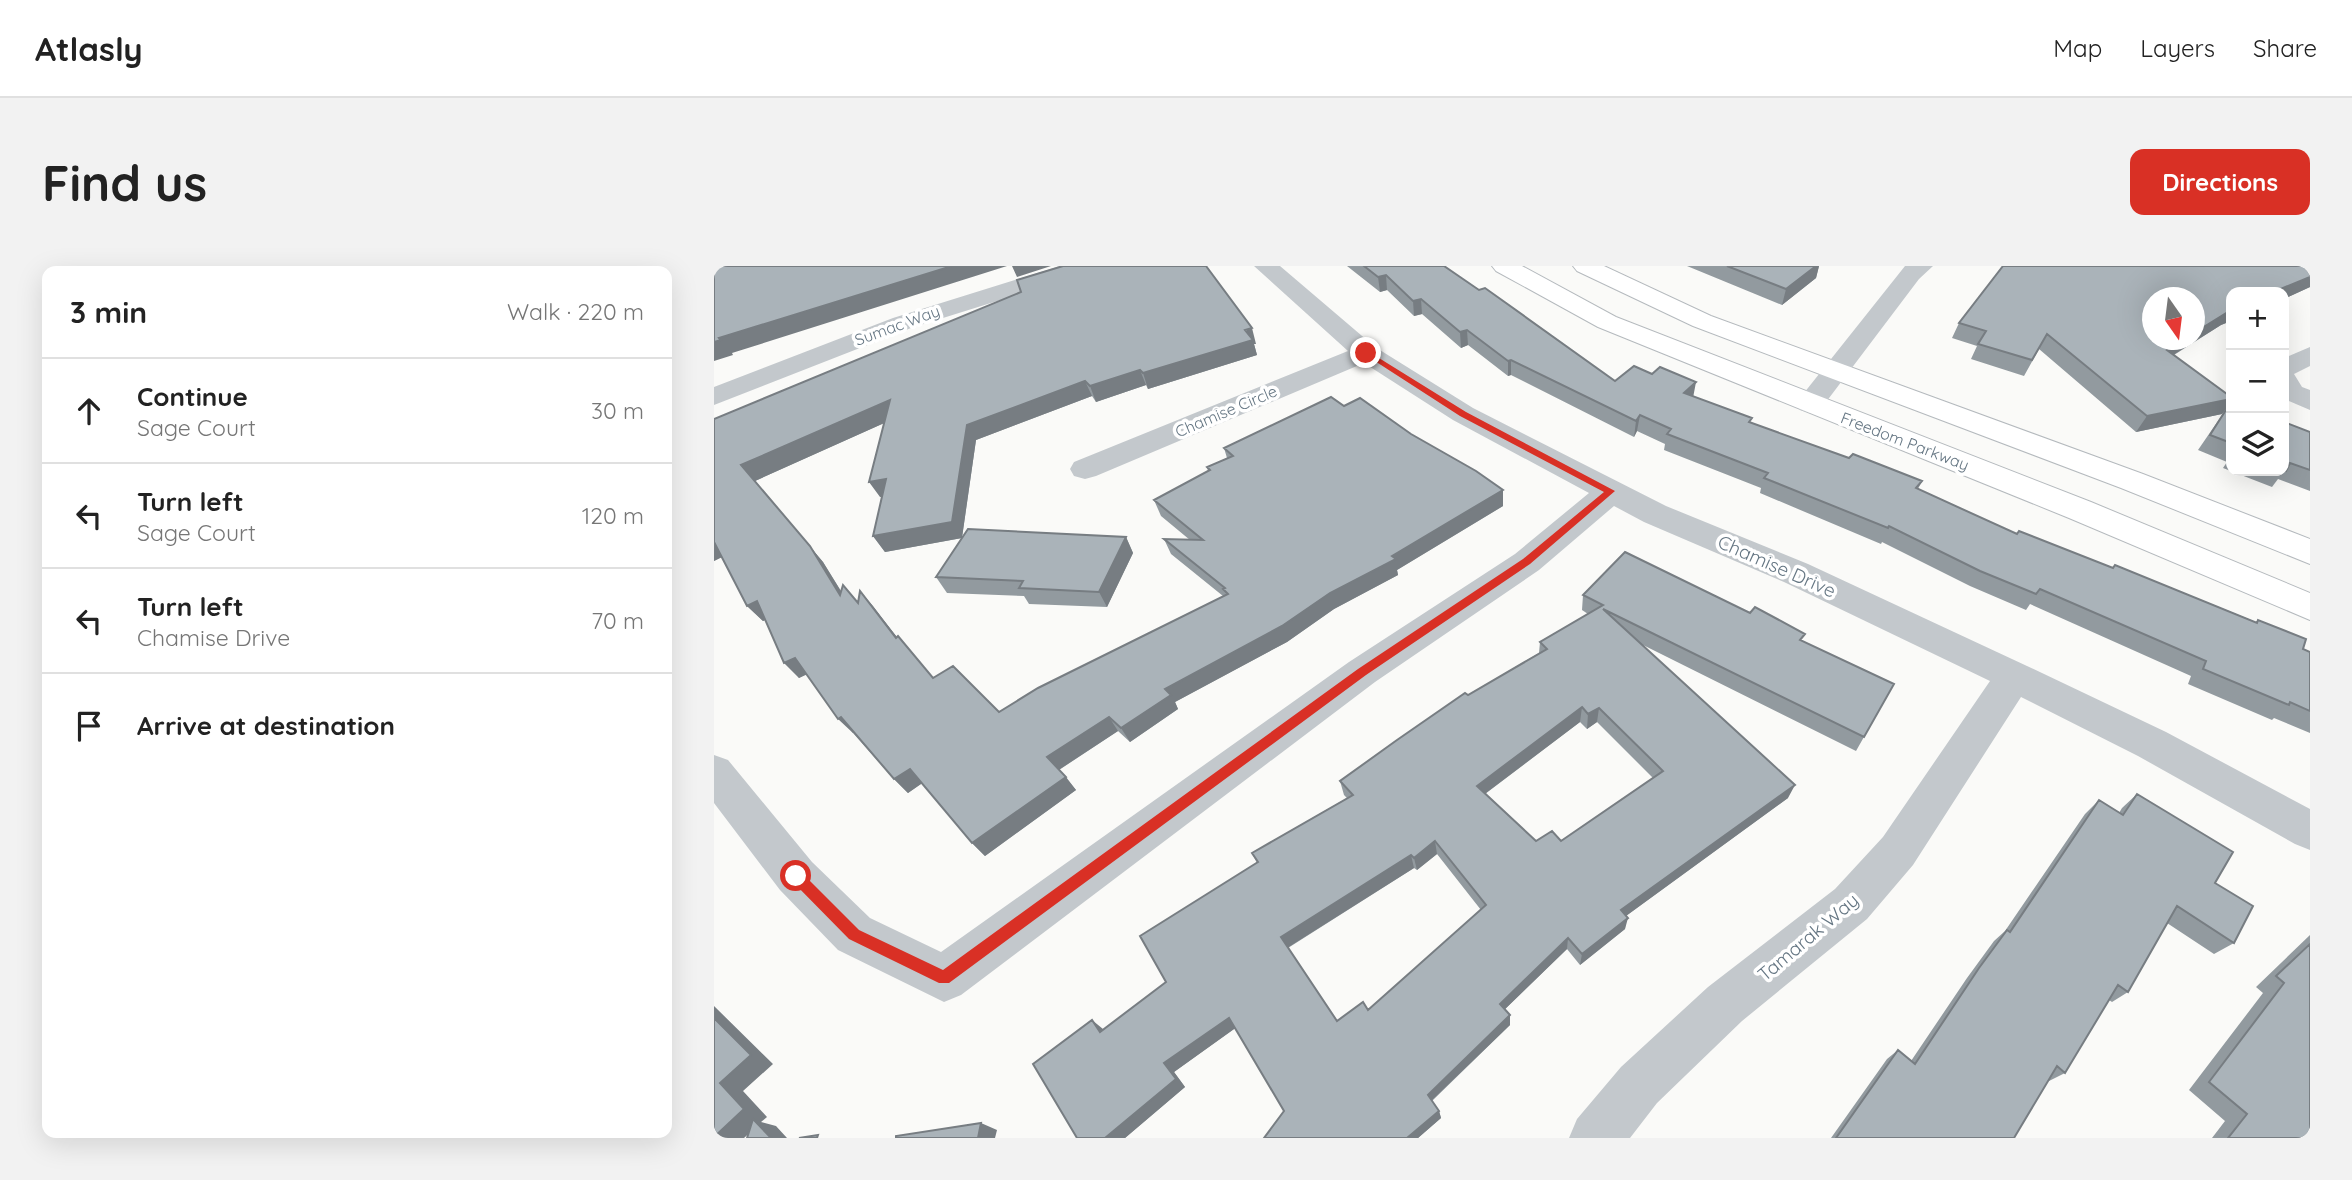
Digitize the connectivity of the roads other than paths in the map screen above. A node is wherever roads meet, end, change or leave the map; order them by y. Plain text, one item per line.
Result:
1 (1085, 266) edge
2 (1266, 266) edge
3 (1504, 266) edge
4 (1585, 266) edge
5 (1885, 266) edge
6 (1915, 270) edge
7 (1366, 353) junction
8 (2310, 355) edge
9 (2289, 366) edge
10 (1837, 372) junction
11 (2289, 388) edge
12 (714, 397) edge
13 (2310, 401) edge
14 (1810, 404) junction
15 (1085, 469) dead end
16 (1611, 491) junction
17 (2310, 552) edge
18 (2310, 607) edge
19 (2014, 676) junction
20 (714, 772) edge
21 (2310, 831) edge
22 (1596, 1138) edge

1 - 12 street, Sumac Way
2 - 7 street, Chamise Drive
3 - 14 main road, Freedom Parkway
4 - 10 main road
5 - 6 street
6 - 10 street
7 - 15 street, Chamise Circle
7 - 16 street, Chamise Drive
8 - 9 street
10 - 14 street
10 - 17 main road
11 - 13 street
14 - 18 main road, Freedom Parkway
16 - 19 street, Chamise Drive
16 - 20 street
19 - 21 street, Chamise Drive
19 - 22 street, Tamarak Way

